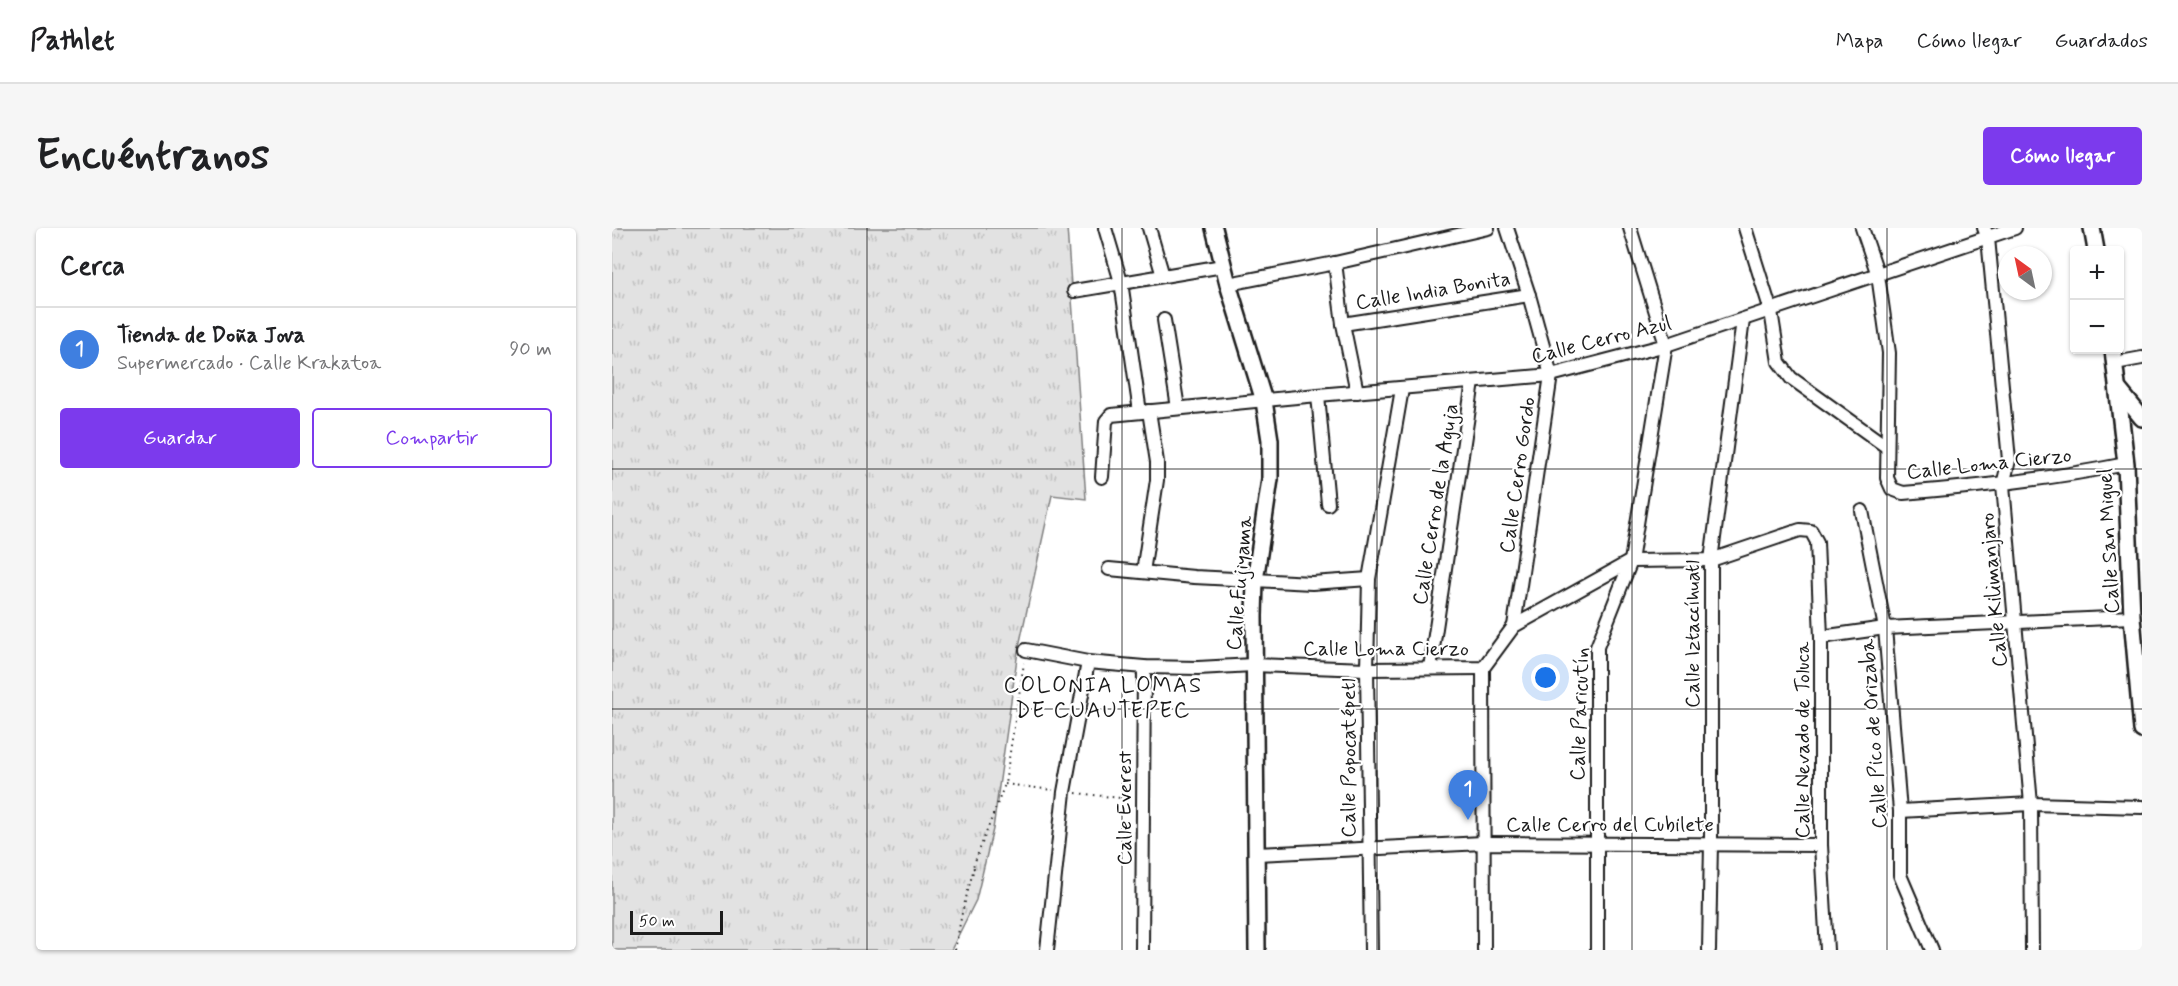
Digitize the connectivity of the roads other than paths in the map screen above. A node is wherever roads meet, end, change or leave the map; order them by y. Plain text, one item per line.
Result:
1 (1105, 228) edge
2 (1149, 228) edge
3 (1214, 228) edge
4 (1488, 228) edge
5 (1507, 228) edge
6 (1629, 228) edge
7 (1745, 228) edge
8 (1863, 228) edge
9 (2015, 228) edge
10 (2092, 228) edge
11 (1986, 233) edge
12 (2095, 246) edge
13 (1335, 263) junction
14 (1223, 266) junction
15 (1878, 275) junction
16 (1163, 276) junction
17 (1121, 282) junction
18 (1228, 284) junction
19 (1074, 291) dead end
20 (1529, 295) junction
21 (1771, 311) junction
22 (1164, 320) dead end
23 (1743, 320) junction
24 (1343, 324) junction
25 (1666, 345) junction
26 (2114, 356) edge
27 (2142, 358) edge
28 (1551, 375) junction
29 (1473, 382) junction
30 (1402, 389) junction
31 (2119, 390) junction
32 (1357, 392) junction
33 (1318, 395) junction
34 (1264, 401) junction
35 (1178, 408) junction
36 (1145, 412) junction
37 (2142, 418) edge
38 (1887, 447) junction
39 (2126, 464) junction
40 (1102, 477) dead end
41 (2003, 484) junction
42 (1328, 504) dead end
43 (1862, 511) dead end
44 (1811, 531) joint
45 (1711, 560) junction
46 (1631, 561) junction
47 (1109, 569) dead end
48 (1143, 572) junction
49 (1369, 579) junction
50 (1255, 581) junction
51 (2132, 617) junction
52 (2016, 622) junction
53 (1514, 626) junction
54 (1885, 628) junction
55 (1821, 637) junction
56 (1026, 650) road end
57 (1088, 662) junction
58 (1253, 665) junction
59 (1144, 667) junction
60 (1430, 668) junction
61 (1483, 668) junction
62 (1367, 669) junction
63 (2142, 730) edge
64 (2031, 804) junction
65 (2142, 807) edge
66 (1900, 811) junction
67 (1483, 843) junction
68 (1712, 843) junction
69 (1596, 845) junction
70 (1821, 845) junction
71 (1368, 848) junction
72 (1256, 854) junction
73 (1047, 950) edge
74 (1142, 950) edge
75 (1257, 950) edge
76 (1371, 950) edge
77 (1484, 950) edge
78 (1597, 950) edge
79 (1709, 950) edge
80 (1827, 950) edge
81 (1932, 950) edge
82 (2032, 950) edge

1 - 17 street
2 - 16 street
3 - 14 street, Calle Fujiyama
4 - 13 street
5 - 20 street, Calle Cerro Gordo
6 - 25 street
7 - 21 street
8 - 15 street
9 - 11 street, Calle Cerro Azul
10 - 12 street
11 - 15 street, Calle Cerro Azul
11 - 41 street, Calle Kilimanjaro
13 - 18 street
13 - 24 street
14 - 16 street
14 - 18 street, Calle Fujiyama
15 - 21 street, Calle Cerro Azul
15 - 38 street
16 - 17 street
17 - 19 street
17 - 36 street
18 - 34 street, Calle Fujiyama
20 - 24 street, Calle India Bonita
20 - 28 street, Calle Cerro Gordo
21 - 23 street, Calle Cerro Azul
21 - 38 street
22 - 35 street
23 - 25 street, Calle Cerro Azul
23 - 45 street, Calle Iztaccíhuatl
24 - 32 street
25 - 28 street, Calle Cerro Azul
25 - 46 street, Calle Paricutín
26 - 27 street
26 - 31 street, Calle San Miguel
28 - 29 street, Calle Cerro Azul
28 - 53 street, Calle Cerro Gordo
29 - 30 street, Calle Cerro Azul
29 - 60 street, Calle Cerro de la Aguja
30 - 32 street, Calle Cerro Azul
30 - 49 street, Calle Popocatépetl
31 - 37 street
31 - 39 street, Calle San Miguel
32 - 33 street, Calle Cerro Azul
33 - 34 street, Calle Cerro Azul
33 - 42 street
34 - 35 street, Calle Cerro Azul
34 - 50 street, Calle Fujiyama
35 - 36 street, Calle Cerro Azul
36 - 40 street, Calle Cerro Azul
36 - 48 street
38 - 41 street, Calle Loma Cierzo
39 - 41 street, Calle Loma Cierzo
39 - 51 street, Calle San Miguel
41 - 52 street, Calle Kilimanjaro
43 - 54 street, Calle Pico de Orizaba
44 - 45 street, Calle Loma Cierzo
44 - 55 street, Calle Nevado de Toluca
45 - 46 street, Calle Loma Cierzo
45 - 68 street, Calle Iztaccíhuatl
46 - 53 street, Calle Loma Cierzo
46 - 69 street, Calle Paricutín
47 - 48 street
48 - 50 street
49 - 50 street
49 - 62 street, Calle Popocatépetl
50 - 58 street, Calle Fujiyama
51 - 52 street
51 - 63 street, Calle San Miguel
52 - 54 street
52 - 64 street, Calle Kilimanjaro
53 - 61 street, Calle Loma Cierzo
54 - 55 street
54 - 66 street, Calle Pico de Orizaba
55 - 70 street, Calle Nevado de Toluca
56 - 57 street, Calle Loma Cierzo
57 - 59 street, Calle Loma Cierzo
57 - 73 street
58 - 59 street, Calle Loma Cierzo
58 - 62 street, Calle Loma Cierzo
58 - 72 street, Calle Fujiyama
59 - 74 street, Calle Everest
60 - 61 street, Calle Loma Cierzo
60 - 62 street, Calle Loma Cierzo
61 - 67 street
62 - 71 street, Calle Popocatépetl
64 - 65 street
64 - 66 street
64 - 82 street, Calle Kilimanjaro
66 - 81 street, Calle Pico de Orizaba
67 - 69 street, Calle Cerro del Cubilete
67 - 71 street, Calle Cerro del Cubilete
67 - 77 street
68 - 69 street, Calle Cerro del Cubilete
68 - 70 street, Calle Cerro del Cubilete
68 - 79 street, Calle Iztaccíhuatl
69 - 78 street, Calle Paricutín
70 - 80 street, Calle Nevado de Toluca
71 - 72 street, Calle Cerro del Cubilete
71 - 76 street, Calle Popocatépetl
72 - 75 street, Calle Fujiyama

